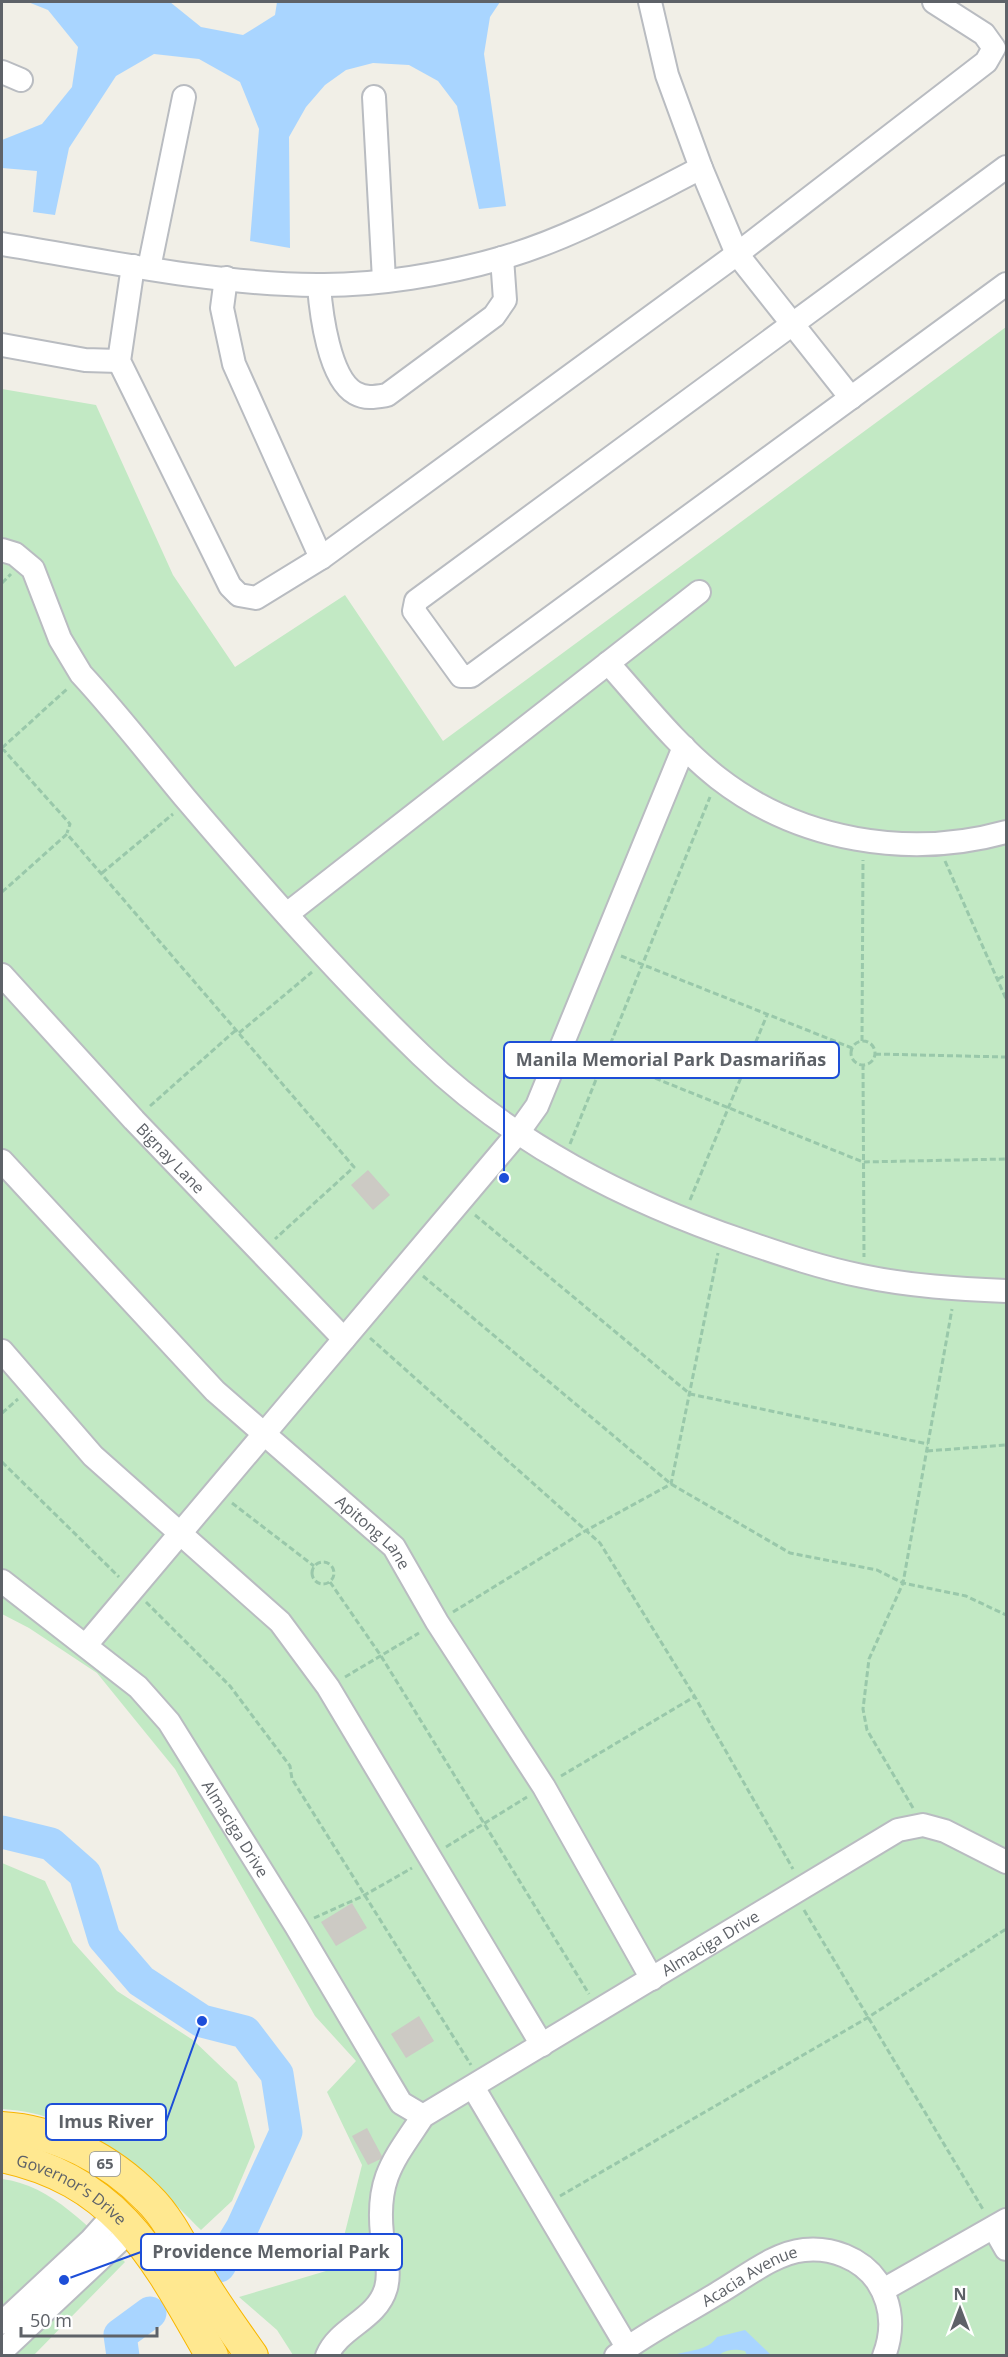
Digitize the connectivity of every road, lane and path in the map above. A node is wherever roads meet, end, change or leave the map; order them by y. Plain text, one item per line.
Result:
1 (650, 2) edge
2 (934, 2) edge
3 (184, 97) dead end
4 (374, 97) dead end
5 (1006, 167) edge
6 (700, 168) junction
7 (2, 244) edge
8 (737, 254) junction
9 (502, 258) junction
10 (141, 267) junction
11 (226, 278) junction
12 (384, 280) junction
13 (1006, 284) edge
14 (318, 286) junction
15 (793, 324) junction
16 (2, 345) edge
17 (119, 361) junction
18 (850, 398) junction
19 (2, 550) edge
20 (321, 558) junction
21 (699, 592) dead end
22 (608, 663) junction
23 (82, 675) junction
24 (684, 747) junction
25 (2, 748) edge
26 (718, 778) junction
27 (188, 801) junction
28 (1006, 832) edge
29 (67, 834) junction
30 (863, 840) junction
31 (937, 844) junction
32 (102, 874) junction
33 (2, 892) edge
34 (286, 914) junction
35 (602, 949) junction
36 (327, 959) junction
37 (642, 965) junction
38 (2, 975) edge
39 (1006, 975) edge
40 (998, 979) junction
41 (1006, 999) edge
42 (767, 1014) junction
43 (238, 1032) junction
44 (862, 1041) junction
45 (852, 1048) junction
46 (875, 1054) junction
47 (1006, 1057) edge
48 (605, 1058) junction
49 (863, 1064) junction
50 (728, 1108) junction
51 (134, 1120) junction
52 (518, 1134) junction
53 (1006, 1160) edge
54 (2, 1161) edge
55 (563, 1162) junction
56 (863, 1162) junction
57 (460, 1202) junction
58 (682, 1218) junction
59 (722, 1233) junction
60 (260, 1252) junction
61 (408, 1263) junction
62 (864, 1277) junction
63 (956, 1288) junction
64 (1006, 1291) edge
65 (350, 1332) junction
66 (2, 1351) edge
67 (690, 1394) junction
68 (263, 1435) junction
69 (928, 1444) junction
70 (1006, 1445) edge
71 (927, 1451) junction
72 (2, 1462) edge
73 (671, 1484) junction
74 (216, 1490) junction
75 (585, 1531) junction
76 (180, 1533) junction
77 (314, 1566) junction
78 (2, 1581) edge
79 (330, 1582) junction
80 (903, 1583) junction
81 (132, 1590) junction
82 (1006, 1615) edge
83 (437, 1622) junction
84 (86, 1645) junction
85 (381, 1656) junction
86 (328, 1688) junction
87 (695, 1697) junction
88 (543, 1787) junction
89 (483, 1824) junction
90 (923, 1825) junction
91 (429, 1858) junction
92 (1006, 1862) edge
93 (799, 1890) junction
94 (363, 1896) junction
95 (296, 1926) junction
96 (1006, 1929) edge
97 (652, 1979) junction
98 (599, 2011) junction
99 (867, 2018) junction
100 (542, 2045) junction
101 (477, 2084) junction
102 (423, 2116) junction
103 (2, 2128) edge
104 (2, 2156) edge
105 (543, 2205) junction
106 (124, 2220) junction
107 (1000, 2224) edge
108 (1006, 2249) edge
109 (167, 2251) junction
110 (883, 2290) junction
111 (205, 2316) junction
112 (5, 2334) edge
113 (622, 2351) edge
114 (212, 2355) edge
115 (252, 2355) edge
116 (327, 2355) edge
117 (884, 2355) edge

1 - 6 street
2 - 8 street
3 - 10 street
4 - 12 street
5 - 15 street
6 - 8 street
6 - 9 street
7 - 10 street
8 - 15 street
8 - 20 street
9 - 12 street
9 - 14 street
10 - 11 street
10 - 17 street
11 - 14 street
11 - 20 street
12 - 14 street
13 - 18 street
15 - 18 street
15 - 18 street
16 - 17 street
17 - 20 street
19 - 23 street
21 - 22 street
22 - 24 street
22 - 34 street
23 - 25 path
23 - 27 street
24 - 26 street
24 - 35 street
25 - 29 path
26 - 30 street
26 - 37 path
27 - 32 path
27 - 34 street
28 - 31 street
29 - 32 path
29 - 33 path
30 - 31 street
30 - 44 path
31 - 40 path
32 - 43 path
34 - 36 street
35 - 37 path
35 - 52 street
36 - 43 path
36 - 52 street
37 - 42 path
37 - 48 path
38 - 51 street, Bignay Lane
39 - 40 path
40 - 41 path
42 - 45 path
42 - 50 path
43 - 51 path
43 - 60 path
44 - 45 path
44 - 46 path
45 - 49 path
46 - 47 path
46 - 49 path
48 - 50 path
48 - 55 path
49 - 56 path
50 - 56 path
50 - 58 path
51 - 60 street, Bignay Lane
52 - 55 street
52 - 57 street
53 - 56 path
54 - 68 street, Apitong Lane
55 - 58 street
56 - 62 path
57 - 61 street
57 - 67 path
58 - 59 street
59 - 62 street
59 - 67 path
60 - 65 street, Bignay Lane
61 - 65 street
61 - 73 path
62 - 63 street
63 - 64 street
63 - 69 path
65 - 68 street
65 - 75 path
66 - 76 street
67 - 69 path
67 - 73 path
68 - 74 street
68 - 83 street, Apitong Lane
69 - 71 path
70 - 71 path
71 - 80 path
72 - 81 path
73 - 75 path
73 - 80 path
74 - 76 street
74 - 77 path
75 - 83 path
75 - 87 path
76 - 81 street
76 - 86 street
77 - 79 path
77 - 79 path
78 - 84 street, Almaciga Drive
79 - 85 path
80 - 82 path
80 - 90 path
81 - 84 street
81 - 94 path
83 - 85 path
83 - 88 street, Apitong Lane
84 - 95 street, Almaciga Drive
85 - 86 path
85 - 89 path
86 - 91 street
87 - 88 path
87 - 93 path
88 - 89 path
88 - 97 street, Apitong Lane
89 - 91 path
89 - 98 path
90 - 92 street
90 - 93 street, Almaciga Drive
91 - 94 path
91 - 100 street
93 - 97 street, Almaciga Drive
93 - 99 path
94 - 95 path
94 - 101 path
95 - 102 street, Almaciga Drive
96 - 99 path
97 - 98 street, Almaciga Drive
98 - 100 street, Almaciga Drive
99 - 105 path
99 - 107 path
100 - 101 street, Almaciga Drive
101 - 102 street, Almaciga Drive
101 - 105 street
102 - 116 street, Almaciga Drive
103 - 109 highway, Governor's Drive / 65
104 - 106 highway, Governor's Drive / 65
105 - 113 street
106 - 109 highway, Governor's Drive / 65
106 - 112 street
107 - 108 street
107 - 110 street
109 - 111 highway, Governor's Drive / 65
110 - 113 street, Acacia Avenue
110 - 117 street, Acacia Avenue
111 - 114 highway, Governor's Drive / 65
111 - 115 highway, Governor's Drive / 65

